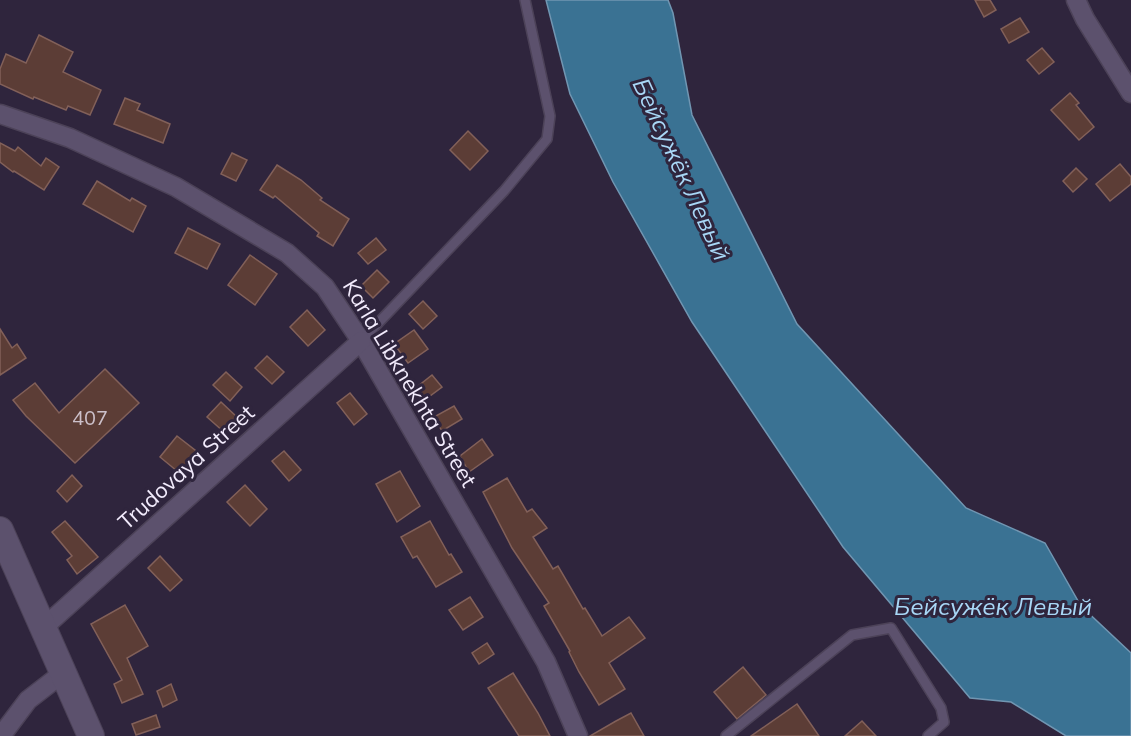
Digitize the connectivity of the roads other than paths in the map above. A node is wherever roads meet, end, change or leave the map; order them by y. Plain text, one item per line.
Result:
1 (525, 0) edge
2 (1076, 0) edge
3 (1131, 93) edge
4 (0, 114) edge
5 (361, 341) junction
6 (0, 530) edge
7 (43, 628) junction
8 (63, 673) junction
9 (1, 736) edge
10 (91, 736) edge
11 (578, 736) edge
12 (726, 736) edge
13 (928, 736) edge

1 - 5 lane
2 - 3 street
4 - 5 street, Karla Libknekhta Street
5 - 7 street, Trudovaya Street
5 - 11 street, Karla Libknekhta Street
6 - 7 main road
7 - 8 main road
8 - 9 street
8 - 10 main road
12 - 13 lane

